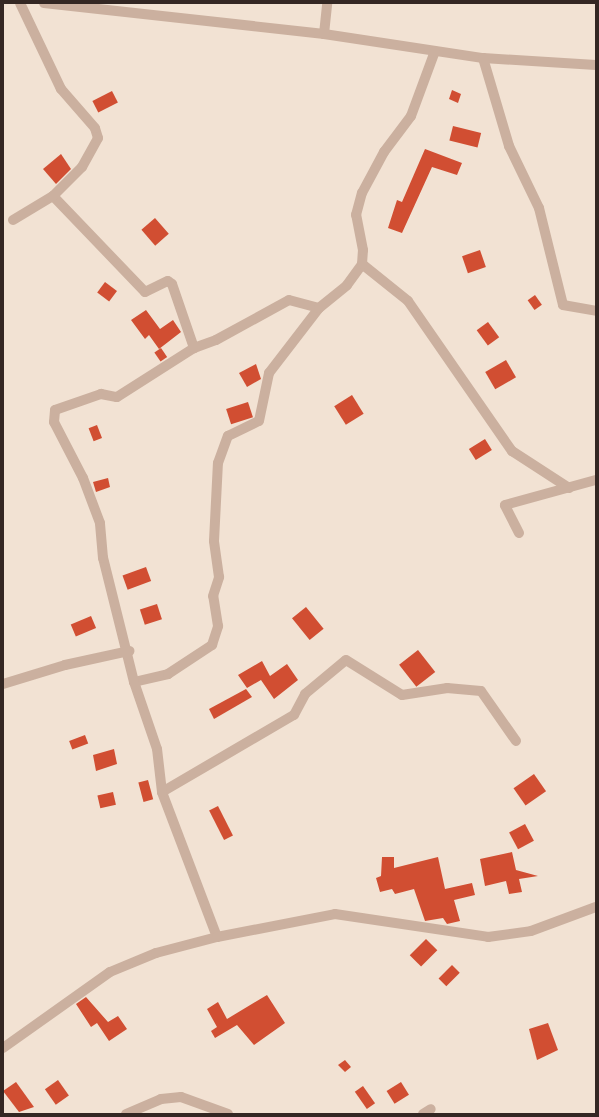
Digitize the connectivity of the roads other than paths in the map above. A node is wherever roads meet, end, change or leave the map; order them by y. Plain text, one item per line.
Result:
1 (20, 3) edge
2 (44, 3) edge
3 (327, 3) edge
4 (324, 34) junction
5 (435, 52) junction
6 (483, 58) junction
7 (596, 65) edge
8 (53, 196) junction
9 (13, 220) dead end
10 (362, 264) junction
11 (319, 308) junction
12 (596, 311) edge
13 (194, 348) junction
14 (596, 480) edge
15 (569, 488) junction
16 (519, 534) dead end
17 (129, 651) junction
18 (134, 682) junction
19 (3, 684) edge
20 (516, 741) dead end
21 (162, 792) junction
22 (596, 907) edge
23 (217, 937) junction
24 (3, 1048) edge
25 (126, 1114) edge
26 (228, 1114) edge

1 - 8 street
2 - 4 street
3 - 4 street
4 - 5 street
5 - 6 street
5 - 10 street
6 - 7 street
6 - 12 street
8 - 9 street
8 - 13 street
10 - 11 street
10 - 15 street
11 - 13 street
11 - 18 street
13 - 17 street
14 - 15 street
15 - 16 street
17 - 18 street
17 - 19 street
18 - 21 street
20 - 21 street
21 - 23 street
22 - 23 street
23 - 24 street
25 - 26 street

